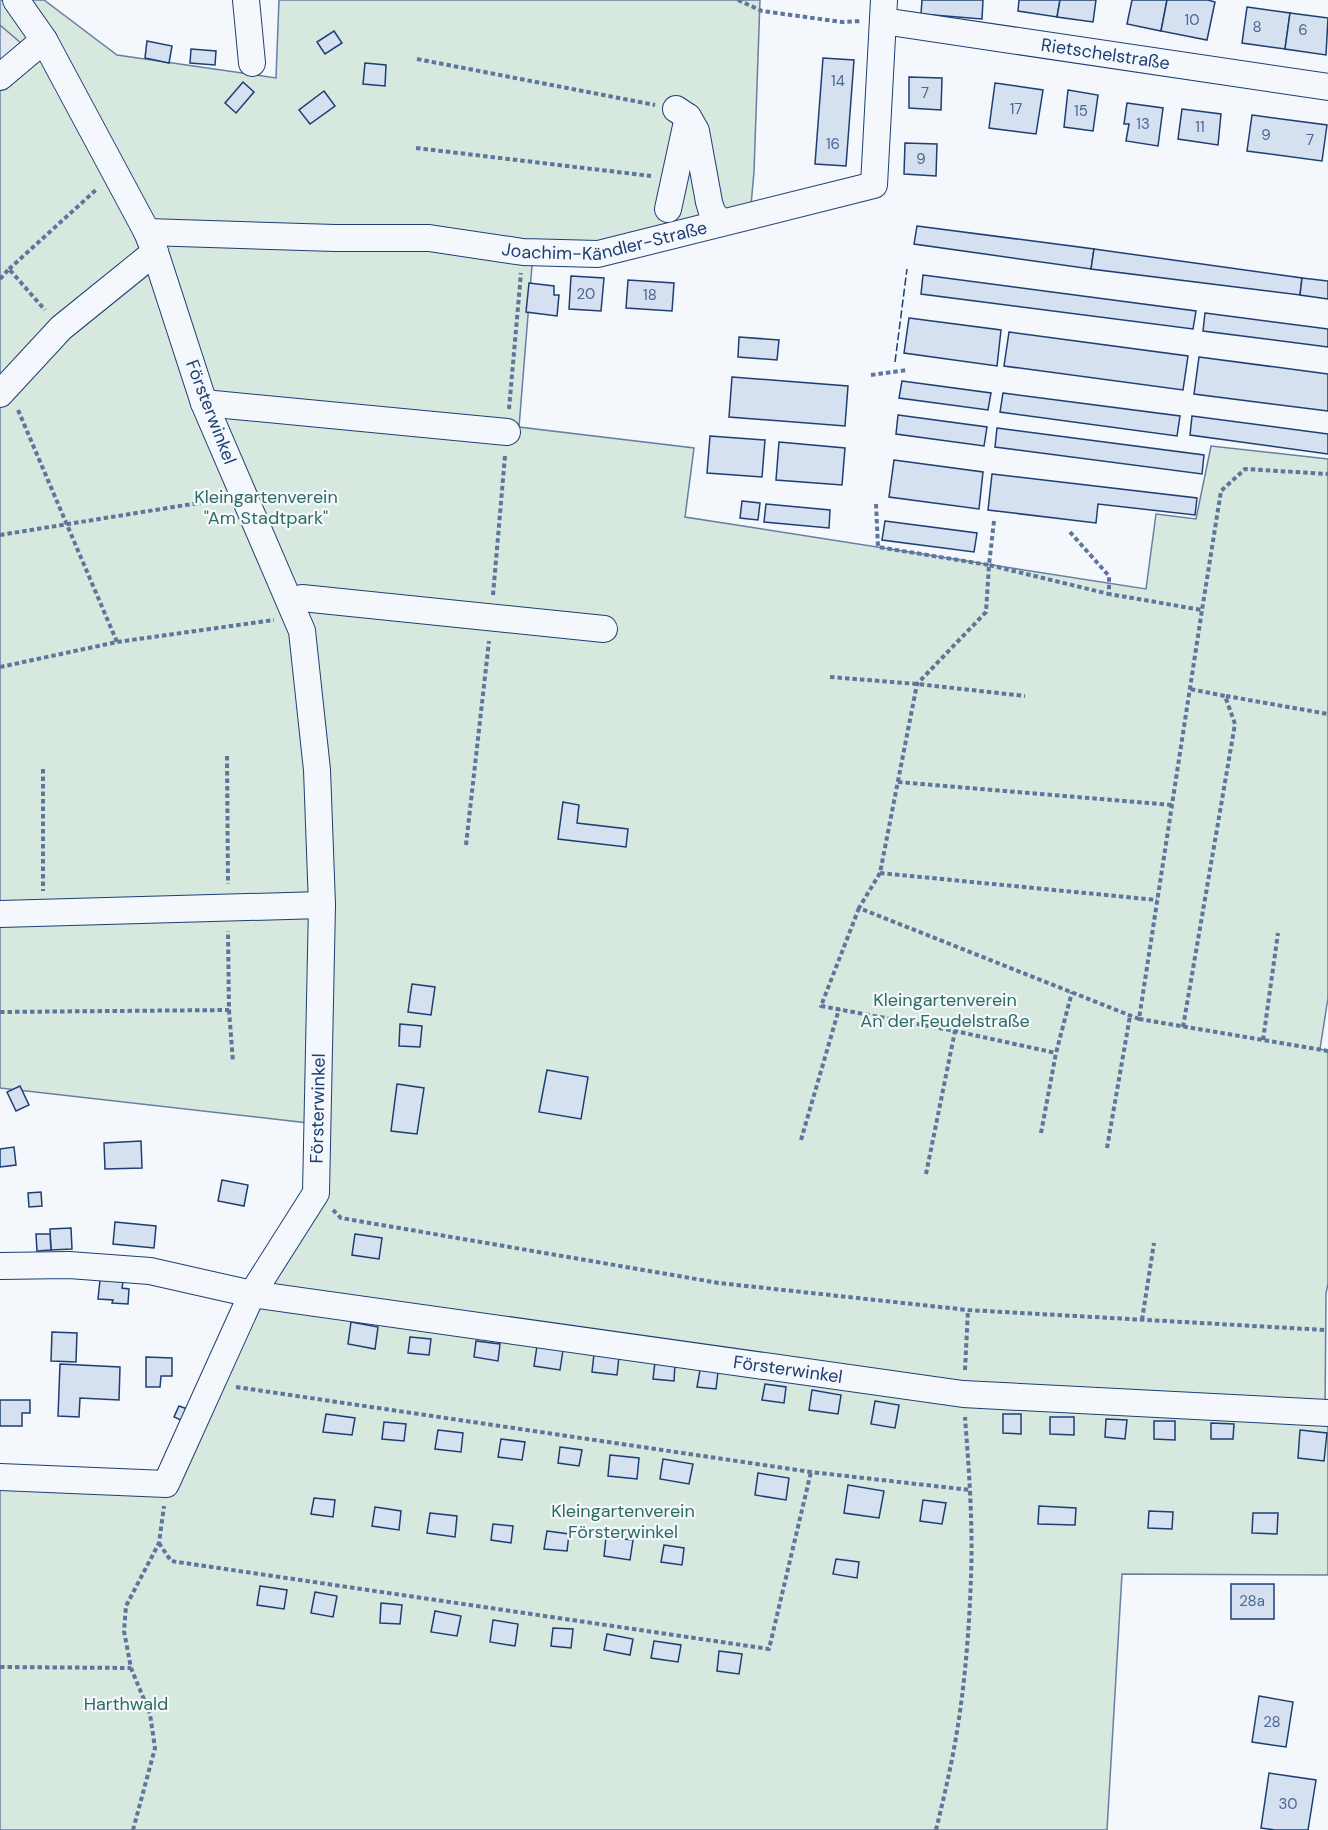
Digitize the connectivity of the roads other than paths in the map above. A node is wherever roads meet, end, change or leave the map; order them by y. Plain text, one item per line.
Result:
1 (16, 0) edge
2 (246, 0) edge
3 (884, 11) edge
4 (44, 40) junction
5 (252, 63) dead end
6 (0, 77) edge
7 (1328, 87) edge
8 (668, 209) dead end
9 (720, 223) junction
10 (151, 242) junction
11 (4, 391) edge
12 (204, 403) junction
13 (507, 432) road end
14 (294, 610) junction
15 (604, 629) dead end
16 (322, 905) junction
17 (0, 914) edge
18 (0, 1266) edge
19 (252, 1294) junction
20 (1328, 1413) edge
21 (0, 1477) edge

1 - 4 street, Försterwinkel
2 - 5 street
3 - 7 street, Rietschelstraße
3 - 9 street, Joachim-Kändler-Straße
4 - 6 street
4 - 10 street, Försterwinkel
8 - 9 street
9 - 10 street, Joachim-Kändler-Straße
10 - 11 street
10 - 12 street, Försterwinkel
12 - 13 street
12 - 14 street, Försterwinkel
14 - 15 street
14 - 16 street, Försterwinkel
16 - 17 street
16 - 19 street, Försterwinkel
18 - 19 street, Försterwinkel
19 - 20 street, Försterwinkel
19 - 21 street

